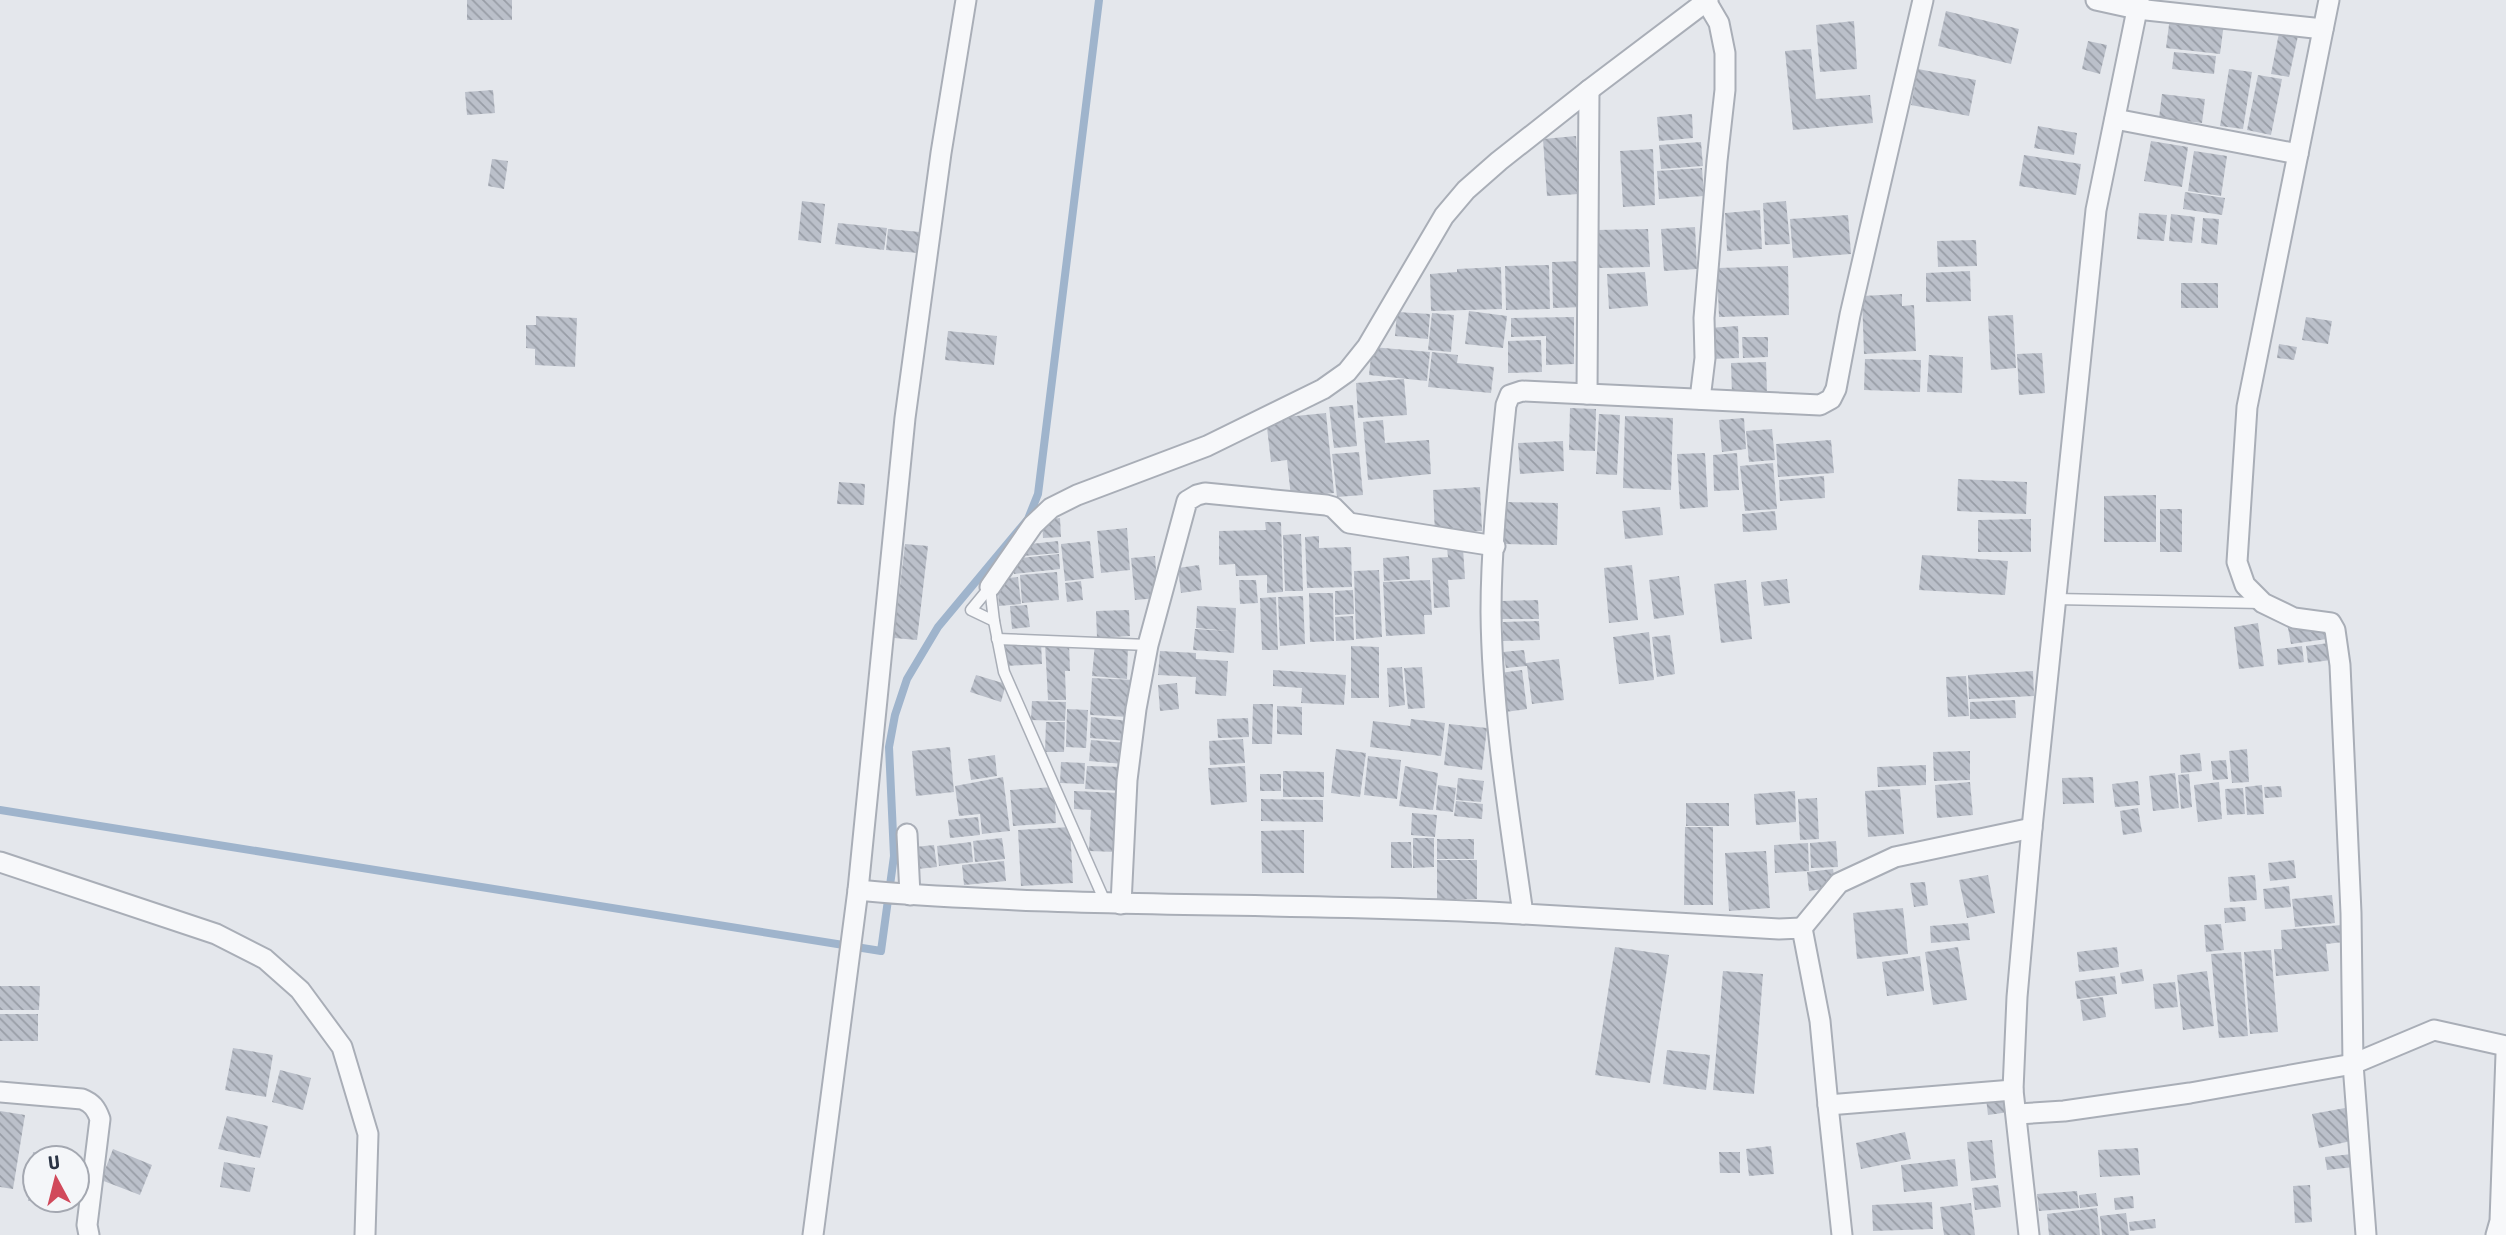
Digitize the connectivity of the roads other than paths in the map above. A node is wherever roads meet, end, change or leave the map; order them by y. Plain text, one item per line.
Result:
1 (966, 0) edge
2 (1923, 0) edge
3 (2096, 0) edge
4 (2329, 0) edge
5 (1707, 1) edge
6 (2138, 4) edge
7 (2323, 29) junction
8 (1589, 90) junction
9 (2115, 119) junction
10 (2298, 154) junction
11 (1587, 394) junction
12 (1700, 399) junction
13 (1495, 545) junction
14 (990, 587) junction
15 (2055, 599) junction
16 (2263, 603) junction
17 (994, 621) junction
18 (997, 639) junction
19 (1148, 645) junction
20 (2032, 828) junction
21 (907, 834) dead end
22 (0, 862) edge
23 (858, 890) junction
24 (895, 894) junction
25 (1114, 904) junction
26 (1523, 914) junction
27 (1802, 928) junction
28 (2506, 1046) edge
29 (2506, 1054) edge
30 (2353, 1064) junction
31 (2013, 1090) junction
32 (0, 1092) edge
33 (1828, 1105) junction
34 (2018, 1114) junction
35 (89, 1235) edge
36 (365, 1235) edge
37 (813, 1235) edge
38 (1842, 1235) edge
39 (2029, 1235) edge
40 (2366, 1235) edge
41 (2496, 1235) edge

1 - 23 street
2 - 12 street
3 - 6 street
4 - 7 street
5 - 8 street
5 - 12 street
6 - 7 street
6 - 9 street
7 - 10 street
8 - 11 street
8 - 14 street
9 - 10 street
9 - 15 street
10 - 16 street
11 - 12 street
11 - 13 street
13 - 19 street
13 - 26 street
14 - 17 lane
14 - 17 lane
15 - 16 lane
15 - 20 street
16 - 30 street
17 - 18 lane
18 - 19 lane
18 - 25 lane
19 - 25 street
20 - 27 street
20 - 31 street
21 - 24 street
22 - 36 street
23 - 24 street
23 - 37 street
24 - 25 street
25 - 26 street
26 - 27 street
27 - 33 street
28 - 30 street
29 - 41 street
30 - 34 street
30 - 40 street
31 - 33 street
31 - 34 street
32 - 35 street
33 - 38 street
34 - 39 street

